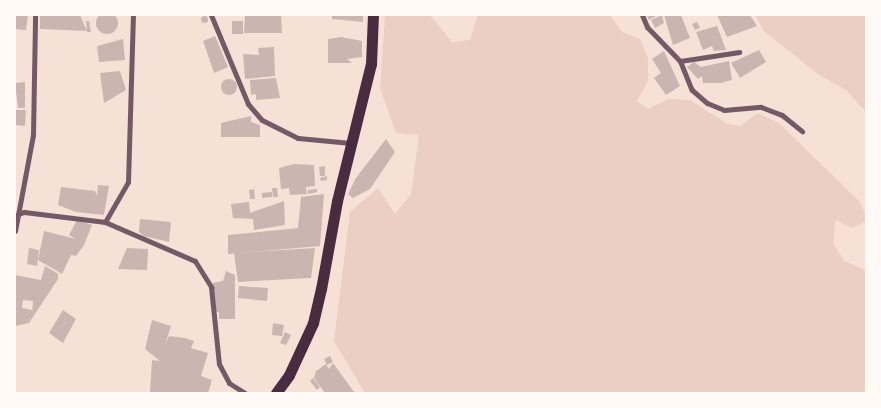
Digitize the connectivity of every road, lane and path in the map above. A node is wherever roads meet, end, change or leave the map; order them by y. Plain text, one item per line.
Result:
1 (35, 15) edge
2 (133, 15) edge
3 (211, 15) edge
4 (373, 15) edge
5 (642, 15) edge
6 (739, 52) dead end
7 (680, 62) junction
8 (802, 131) dead end
9 (354, 144) junction
10 (16, 215) junction
11 (106, 222) junction
12 (15, 231) edge
13 (245, 393) edge
14 (276, 393) edge

1 - 10 street
2 - 11 street
3 - 9 street
4 - 9 main road
5 - 7 street
6 - 7 street
7 - 8 street
9 - 14 main road
10 - 11 street
10 - 12 street
11 - 13 street

